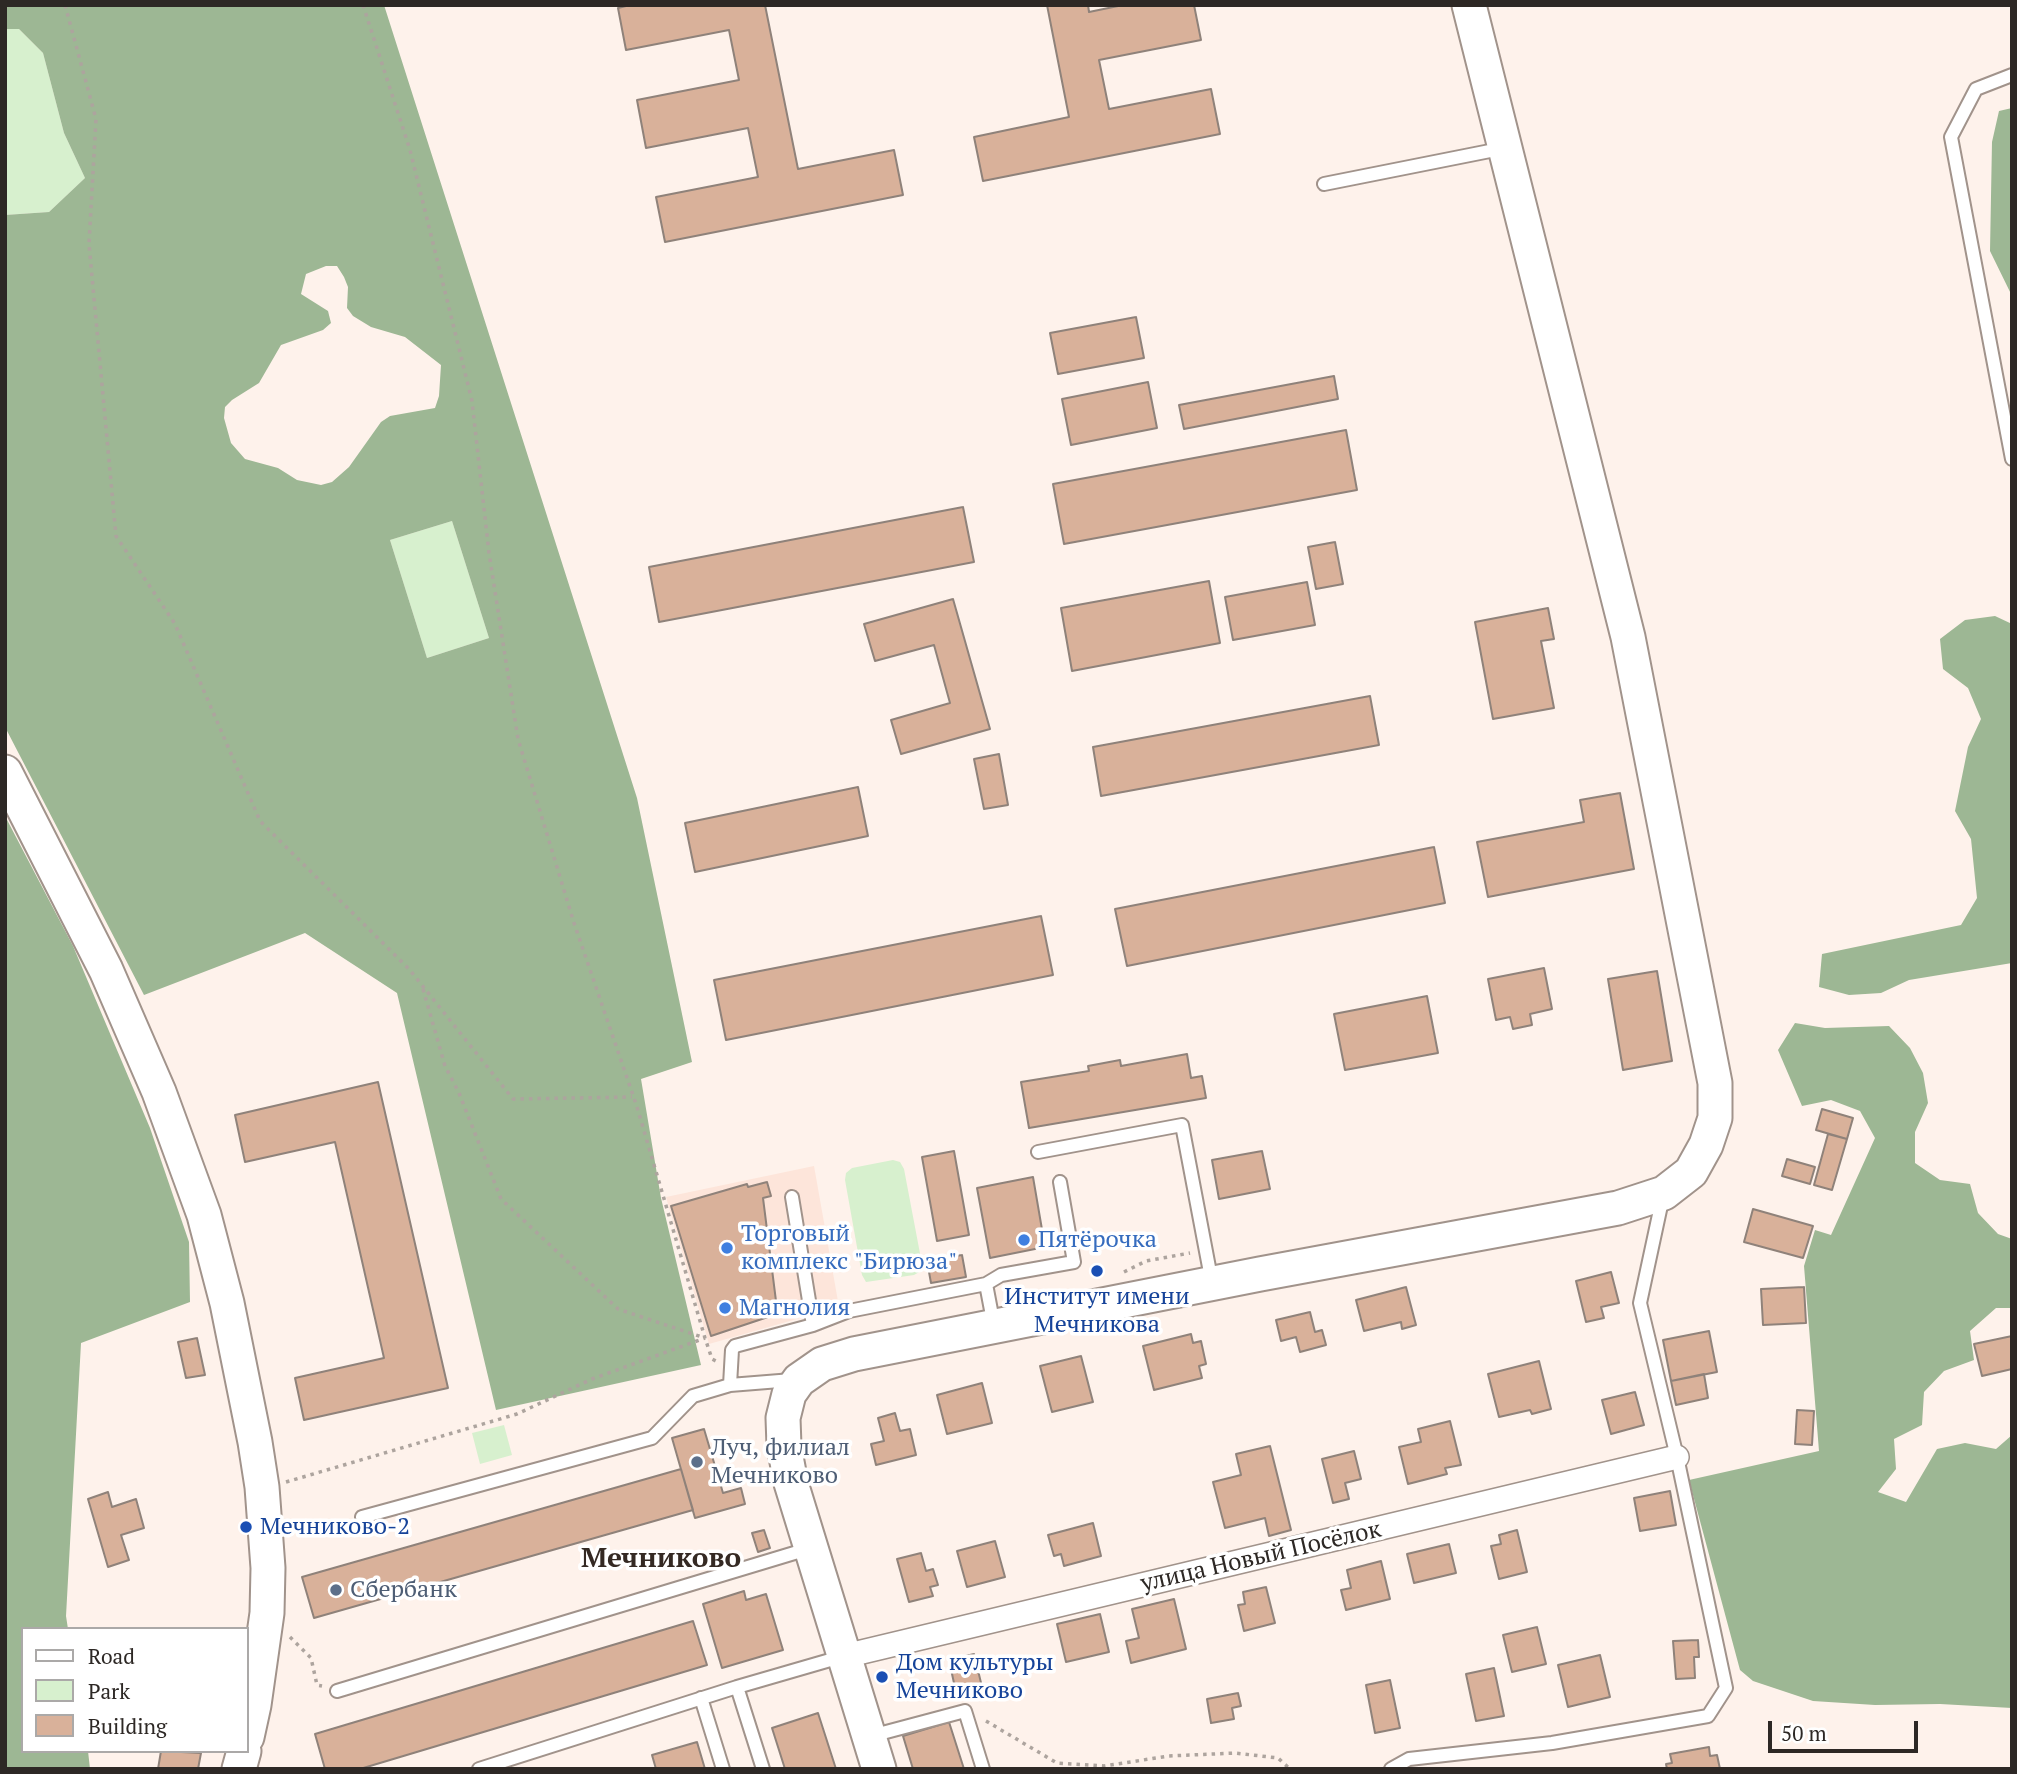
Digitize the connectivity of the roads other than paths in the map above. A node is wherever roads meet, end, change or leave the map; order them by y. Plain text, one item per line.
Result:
1 (1468, 5) edge
2 (2012, 75) edge
3 (1506, 148) junction
4 (1324, 184) dead end
5 (2012, 459) edge
6 (5, 772) edge
7 (1038, 1152) dead end
8 (1059, 1182) dead end
9 (1664, 1193) junction
10 (792, 1197) dead end
11 (1212, 1283) junction
12 (986, 1284) junction
13 (813, 1325) junction
14 (994, 1326) junction
15 (799, 1380) junction
16 (730, 1385) junction
17 (1677, 1457) junction
18 (362, 1517) dead end
19 (811, 1548) junction
20 (845, 1656) junction
21 (737, 1687) junction
22 (337, 1691) dead end
23 (701, 1698) junction
24 (248, 1732) edge
25 (870, 1737) junction
26 (479, 1769) edge
27 (723, 1769) edge
28 (762, 1769) edge
29 (880, 1769) edge
30 (984, 1769) edge
31 (1391, 1769) edge

1 - 3 main road
2 - 5 lane
3 - 4 lane
3 - 9 main road
6 - 24 main road
7 - 11 lane
8 - 12 lane
9 - 11 main road
9 - 17 lane
10 - 13 lane
11 - 14 main road
12 - 13 lane
12 - 14 lane
13 - 16 lane
14 - 15 main road
15 - 16 lane
15 - 19 main road
16 - 18 lane
17 - 20 street, улица Новый Посёлок
17 - 31 lane
19 - 20 main road
19 - 22 lane
20 - 21 lane
20 - 25 main road
21 - 23 lane
21 - 28 lane
23 - 26 lane
23 - 27 lane
25 - 29 main road
25 - 30 lane

